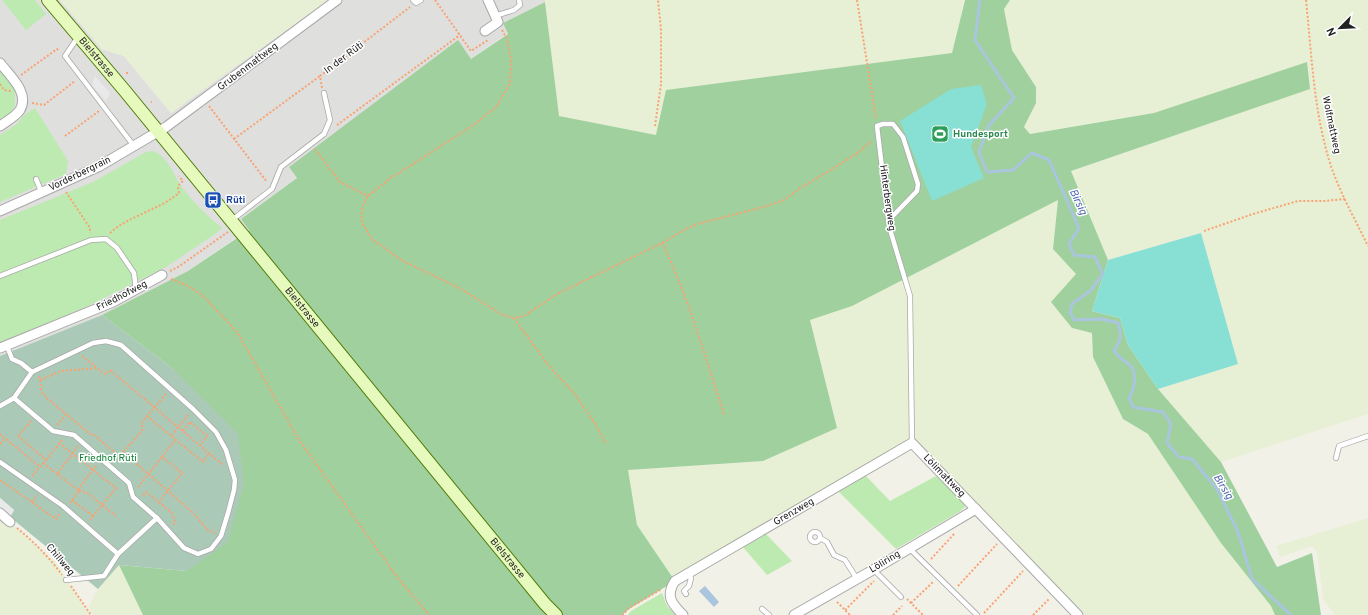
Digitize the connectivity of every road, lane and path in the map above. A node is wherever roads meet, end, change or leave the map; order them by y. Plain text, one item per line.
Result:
1 (48, 0) edge
2 (337, 0) edge
3 (421, 0) edge
4 (435, 0) edge
5 (488, 0) edge
6 (519, 0) edge
7 (658, 0) edge
8 (857, 0) edge
9 (1306, 0) edge
10 (415, 2) edge
11 (496, 19) junction
12 (485, 31) joint
13 (460, 35) junction
14 (79, 36) junction
15 (65, 56) junction
16 (0, 63) edge
17 (320, 76) junction
18 (81, 77) junction
19 (13, 80) junction
20 (324, 93) joint
21 (204, 99) junction
22 (23, 102) junction
23 (104, 107) junction
24 (0, 126) edge
25 (655, 126) dead end
26 (877, 126) junction
27 (158, 132) junction
28 (324, 134) junction
29 (878, 135) junction
30 (65, 136) dead end
31 (234, 139) junction
32 (311, 144) junction
33 (134, 146) junction
34 (176, 171) dead end
35 (36, 179) dead end
36 (61, 184) junction
37 (272, 189) junction
38 (42, 193) junction
39 (368, 196) junction
40 (1345, 199) junction
41 (0, 211) edge
42 (888, 220) junction
43 (233, 224) junction
44 (1204, 231) dead end
45 (106, 238) junction
46 (91, 240) junction
47 (662, 243) junction
48 (1368, 246) edge
49 (0, 276) edge
50 (162, 276) junction
51 (136, 289) junction
52 (514, 318) junction
53 (3, 347) edge
54 (76, 350) junction
55 (97, 368) junction
56 (34, 371) junction
57 (40, 380) junction
58 (170, 389) junction
59 (14, 398) junction
60 (0, 406) edge
61 (154, 407) junction
62 (193, 410) junction
63 (66, 414) junction
64 (724, 414) dead end
65 (36, 415) junction
66 (147, 416) junction
67 (178, 427) junction
68 (53, 431) junction
69 (183, 431) junction
70 (0, 434) edge
71 (68, 434) junction
72 (171, 436) junction
73 (1368, 436) edge
74 (5, 438) junction
75 (175, 440) junction
76 (81, 442) junction
77 (59, 443) junction
78 (0, 444) edge
79 (606, 444) dead end
80 (912, 444) junction
81 (200, 445) junction
82 (123, 452) junction
83 (209, 453) junction
84 (72, 454) junction
85 (162, 457) junction
86 (1336, 458) dead end
87 (101, 459) junction
88 (46, 460) junction
89 (0, 462) edge
90 (43, 463) junction
91 (40, 467) junction
92 (93, 470) junction
93 (57, 474) junction
94 (149, 474) junction
95 (233, 474) junction
96 (0, 480) edge
97 (28, 482) junction
98 (79, 491) junction
99 (168, 491) junction
100 (132, 494) junction
101 (72, 500) junction
102 (138, 502) junction
103 (159, 502) junction
104 (102, 505) junction
105 (65, 508) junction
106 (976, 509) junction
107 (0, 513) edge
108 (93, 516) junction
109 (116, 516) dead end
110 (157, 518) junction
111 (10, 522) joint
112 (953, 522) junction
113 (85, 525) junction
114 (167, 529) junction
115 (221, 536) junction
116 (1003, 537) junction
117 (820, 538) dead end
118 (909, 548) junction
119 (118, 554) junction
120 (926, 564) junction
121 (1029, 564) junction
122 (877, 572) junction
123 (687, 573) junction
124 (938, 577) junction
125 (857, 579) junction
126 (66, 580) junction
127 (675, 581) junction
128 (953, 591) junction
129 (1056, 592) junction
130 (686, 594) dead end
131 (830, 594) junction
132 (901, 597) dead end
133 (912, 603) dead end
134 (902, 606) dead end
135 (762, 608) dead end
136 (845, 610) junction
137 (796, 614) edge
138 (91, 615) edge
139 (429, 615) edge
140 (556, 615) edge
141 (622, 615) edge
142 (683, 615) edge
143 (770, 615) edge
144 (850, 615) edge
145 (893, 615) edge
146 (977, 615) edge
147 (981, 615) edge
148 (1033, 615) edge
149 (1078, 615) edge

1 - 14 main road, Bielstrasse
2 - 21 street, Grubenmattweg
3 - 10 lane
4 - 13 path
5 - 11 street
6 - 11 lane
7 - 25 path
8 - 26 path
9 - 40 path, Wolfmattweg
10 - 17 path, In der Rüti
11 - 12 street
11 - 39 path
12 - 13 path
13 - 28 path
14 - 15 lane
14 - 27 main road, Bielstrasse
15 - 18 lane
15 - 19 path
16 - 19 street
17 - 20 path, In der Rüti
17 - 31 path
18 - 22 path
18 - 23 lane
19 - 22 street
20 - 28 lane
21 - 27 street, Grubenmattweg
21 - 31 path
22 - 24 street
23 - 30 path
23 - 33 lane
26 - 29 lane, Hinterbergweg
26 - 42 lane
27 - 33 street, Vorderbergrain
27 - 43 main road, Bielstrasse
28 - 32 lane
29 - 42 lane, Hinterbergweg
29 - 47 path
31 - 37 path
32 - 37 lane
32 - 39 path
33 - 36 street, Vorderbergrain
34 - 45 path
35 - 38 lane
36 - 38 street, Vorderbergrain
36 - 46 path
37 - 43 lane
38 - 41 street, Vorderbergrain
39 - 52 path
40 - 44 path
40 - 48 path, Wolfmattweg
42 - 80 lane, Hinterbergweg
43 - 50 path
43 - 140 main road, Bielstrasse
45 - 46 lane
45 - 51 lane
46 - 49 lane
47 - 52 path
47 - 64 path
50 - 51 street, Friedhofweg
50 - 139 path
51 - 53 street, Friedhofweg
52 - 79 path
53 - 56 lane
54 - 55 path
54 - 56 lane
54 - 58 lane
55 - 57 path
55 - 61 path
56 - 57 path
56 - 59 lane
57 - 63 path
58 - 61 path
58 - 62 lane
59 - 60 lane
59 - 65 lane
61 - 66 path
61 - 67 path
62 - 67 path
62 - 95 lane
63 - 68 path
63 - 82 path
65 - 68 lane
65 - 88 path
66 - 72 path
66 - 82 path
67 - 69 path
67 - 72 path
68 - 71 lane
69 - 81 path
69 - 81 path
70 - 74 path
71 - 76 lane
71 - 77 path
72 - 75 path
73 - 86 lane
74 - 78 path
74 - 91 path
75 - 83 path
75 - 85 path
76 - 84 path
76 - 87 lane
77 - 84 path
77 - 88 path
80 - 106 street, Lölimattweg
80 - 123 street, Grenzweg
81 - 83 path
82 - 94 path
83 - 95 path
84 - 92 path
84 - 93 path
85 - 94 path
85 - 99 path
87 - 92 path
87 - 100 lane
88 - 90 path
89 - 97 lane
90 - 91 path
90 - 93 path
91 - 97 path
92 - 98 path
92 - 104 path
93 - 98 path
94 - 99 path
94 - 100 path
95 - 115 lane
96 - 105 path
97 - 105 lane
98 - 101 path
98 - 104 path
99 - 103 path
99 - 115 path
100 - 102 lane
101 - 105 path
101 - 108 path
102 - 103 path
102 - 110 lane
103 - 114 path
104 - 108 path
104 - 109 path
105 - 113 lane
106 - 112 street, Löliring
106 - 116 street, Lölimattweg
107 - 111 street
108 - 113 path
110 - 114 lane
110 - 119 lane
111 - 126 path, Chillweg
112 - 118 street, Löliring
112 - 120 path
113 - 119 lane
114 - 115 lane
116 - 121 street, Lölimattweg
116 - 128 path
117 - 125 lane
118 - 120 lane
118 - 122 street, Löliring
119 - 126 lane
120 - 124 lane
121 - 129 street, Lölimattweg
121 - 147 path
122 - 125 street, Löliring
122 - 132 lane
122 - 136 path
123 - 127 street, Grenzweg
123 - 130 lane
124 - 128 lane
124 - 133 path
125 - 131 street, Löliring
126 - 138 path, Chillweg
127 - 141 path
127 - 142 street
128 - 146 lane
129 - 148 path
129 - 149 street, Lölimattweg
131 - 136 path
131 - 137 street, Löliring
134 - 145 path
135 - 143 lane
136 - 144 path

